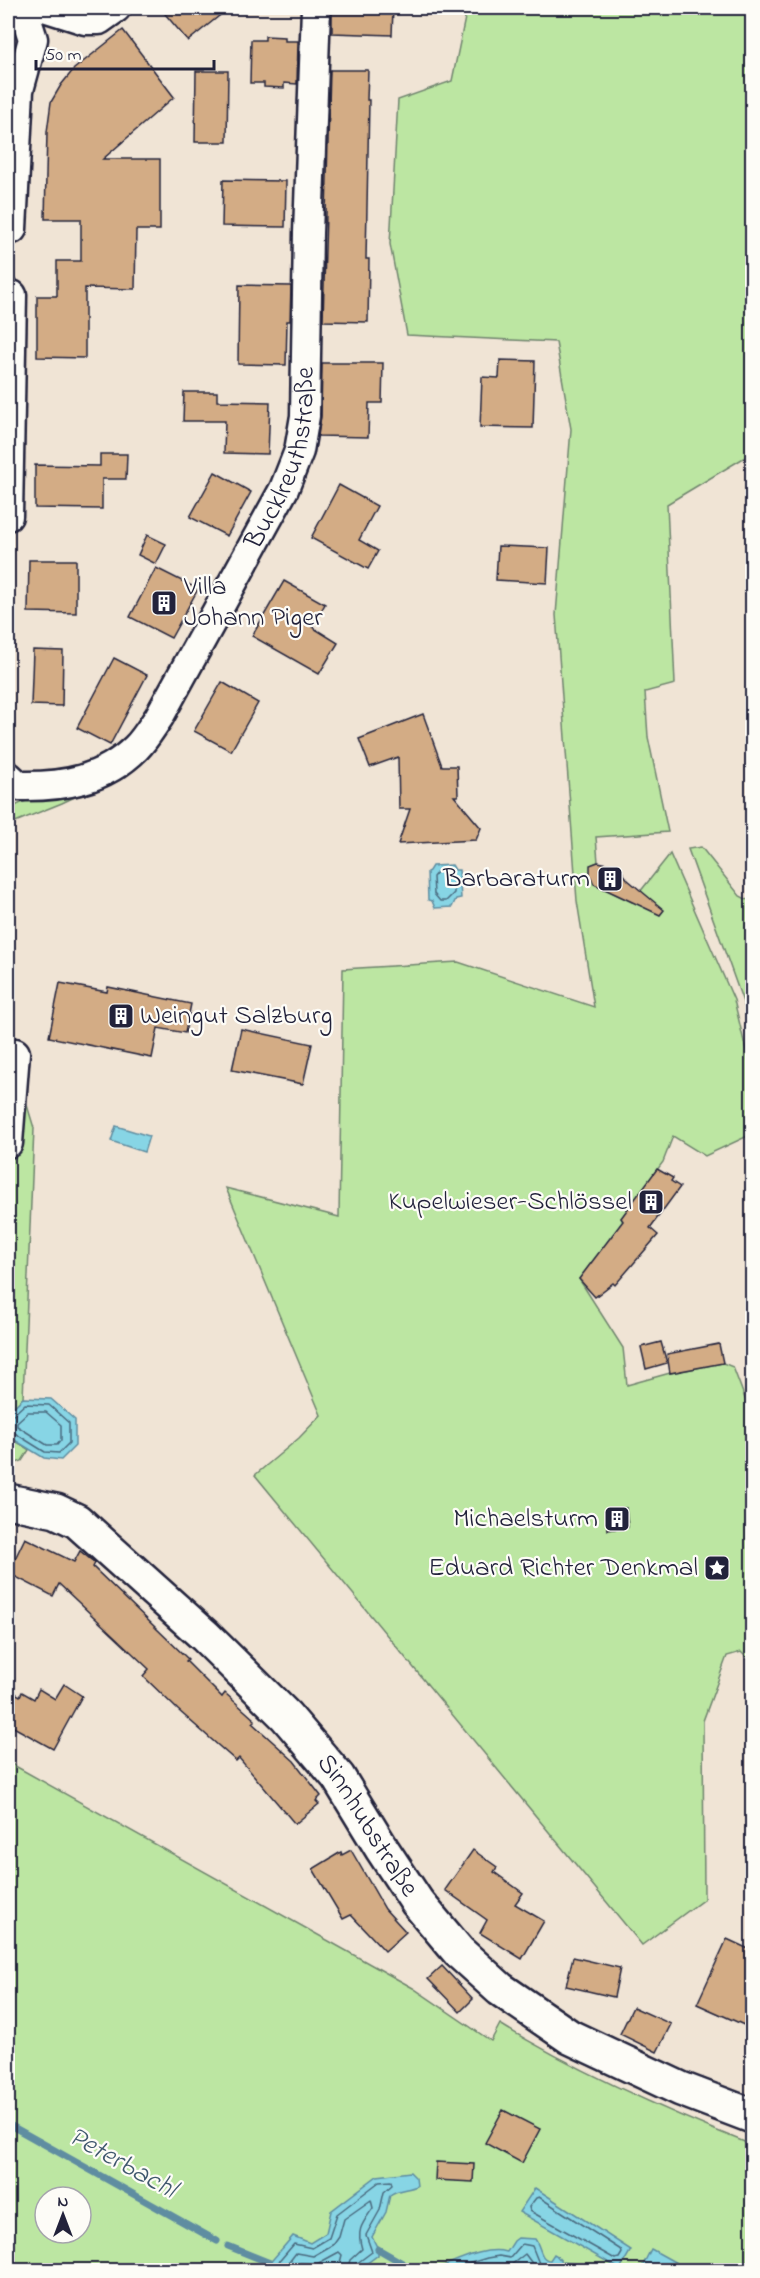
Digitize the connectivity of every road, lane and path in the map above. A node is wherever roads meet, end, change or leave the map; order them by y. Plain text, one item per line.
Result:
1 (23, 8) edge
2 (47, 8) edge
3 (116, 8) edge
4 (316, 8) edge
5 (12, 229) dead end
6 (10, 295) edge
7 (8, 516) edge
8 (13, 781) edge
9 (15, 1053) dead end
10 (8, 1143) edge
11 (8, 1501) edge
12 (753, 2116) edge

1 - 5 street
2 - 3 street
4 - 8 street, Bucklreuthstraße
6 - 7 street
9 - 10 street
11 - 12 street, Sinnhubstraße

